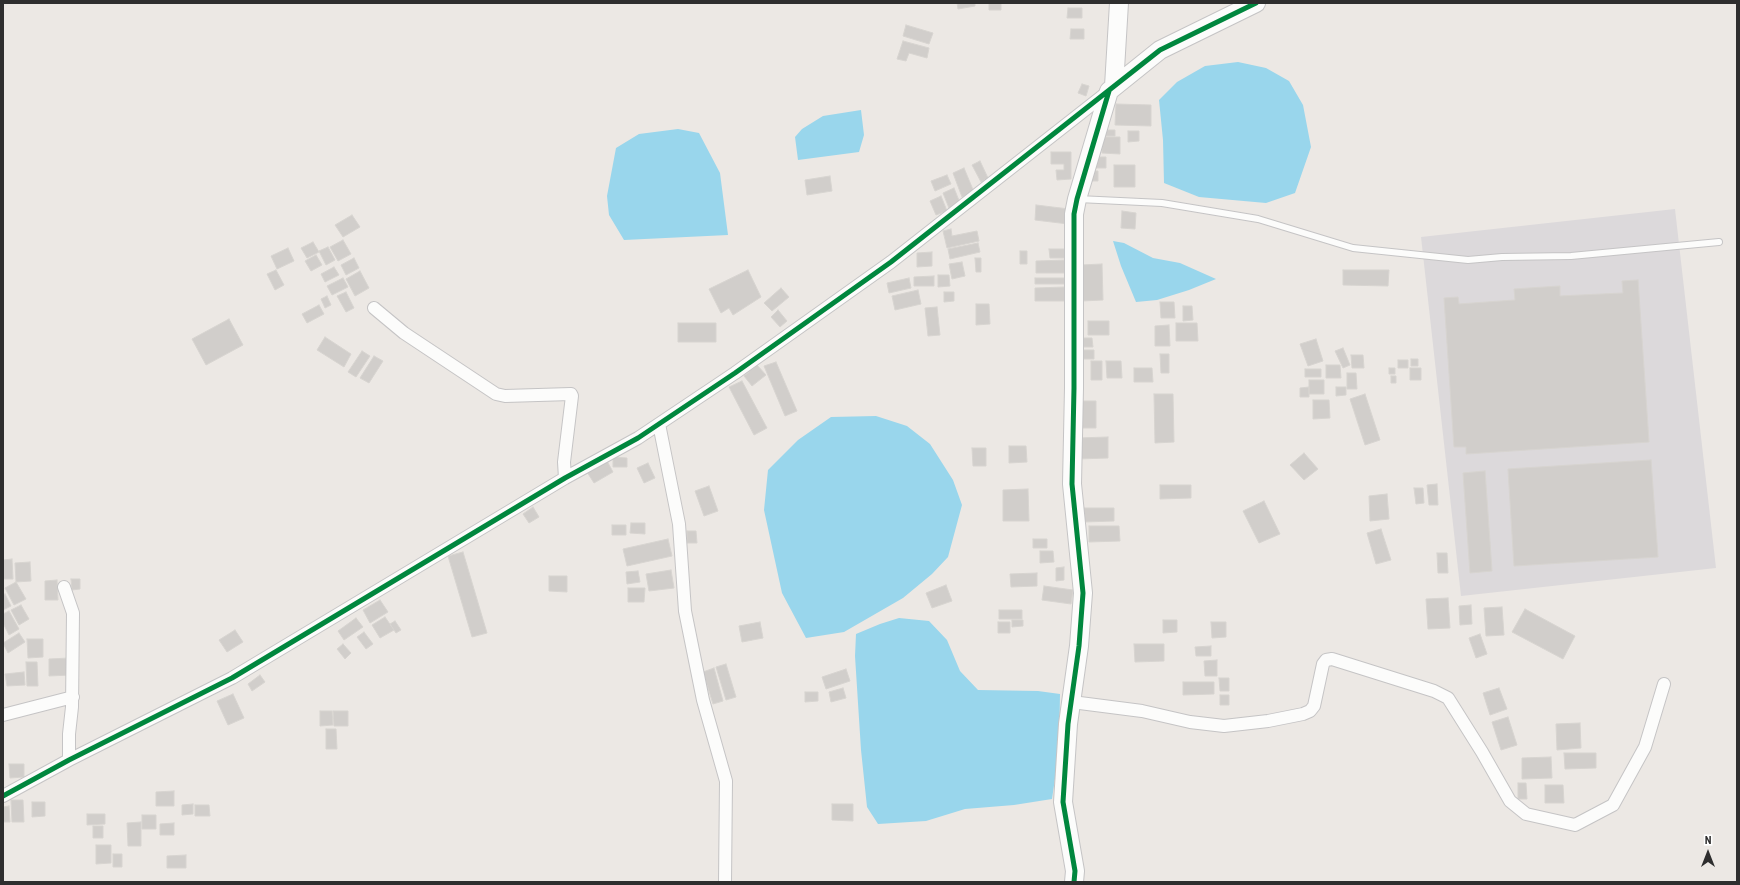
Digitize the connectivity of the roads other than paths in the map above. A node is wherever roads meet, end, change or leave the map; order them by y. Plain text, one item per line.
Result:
1 (1119, 3) edge
2 (1256, 3) edge
3 (1111, 88) junction
4 (1077, 199) junction
5 (1719, 242) dead end
6 (374, 308) dead end
7 (659, 424) junction
8 (565, 478) junction
9 (64, 587) dead end
10 (1664, 684) dead end
11 (73, 697) junction
12 (1072, 702) junction
13 (3, 715) edge
14 (69, 760) junction
15 (3, 796) edge
16 (725, 882) edge
17 (1074, 882) edge

1 - 3 street
2 - 3 street
3 - 4 street
3 - 7 street
4 - 5 lane
4 - 12 street
6 - 8 street
7 - 8 street
7 - 16 street
8 - 14 street
9 - 11 street
10 - 12 street
11 - 13 street
11 - 14 street
12 - 17 street
14 - 15 street

